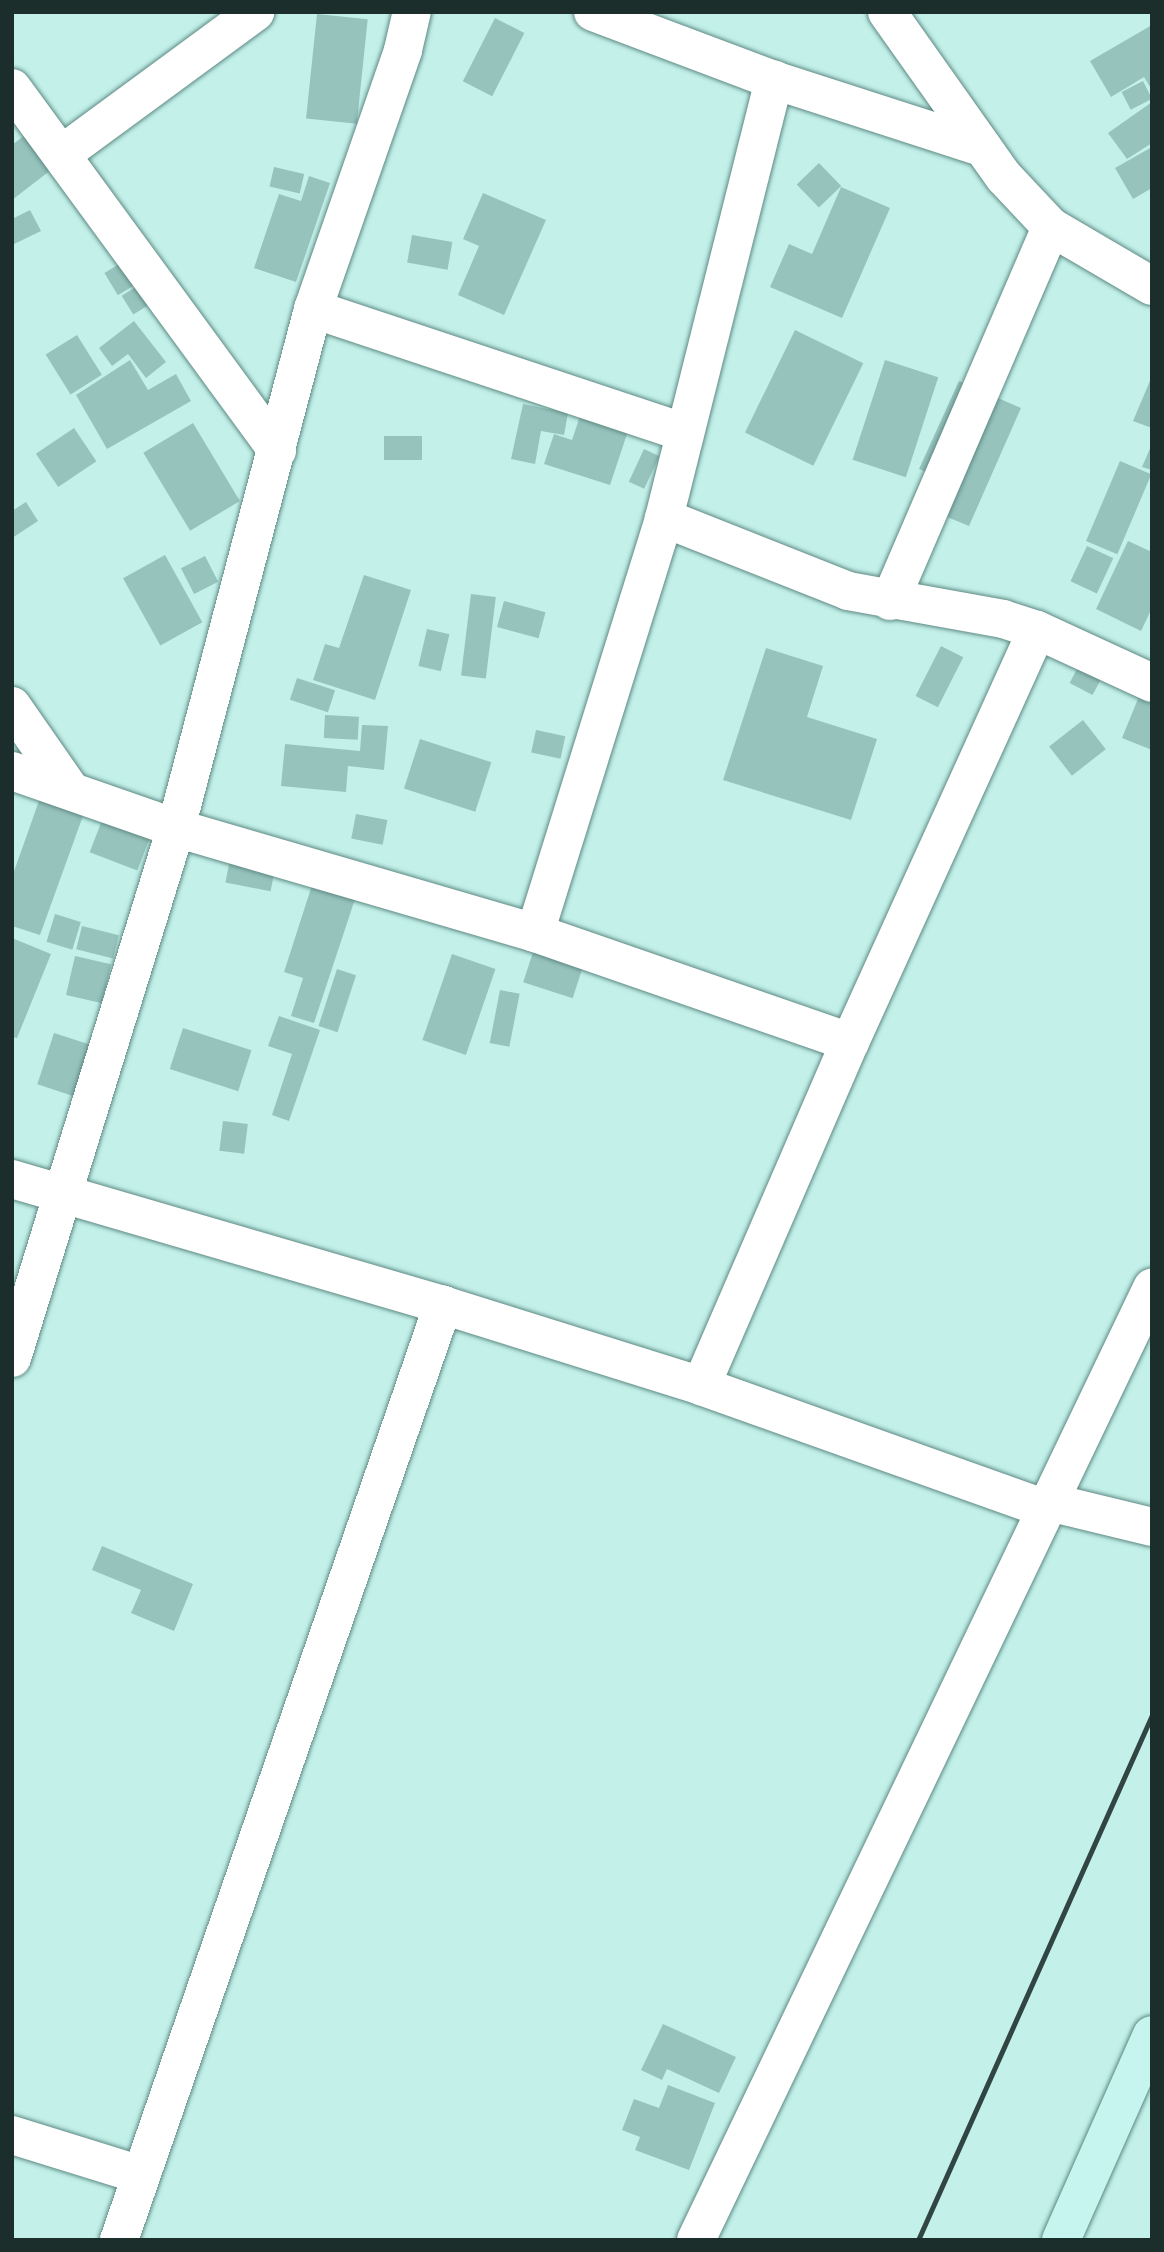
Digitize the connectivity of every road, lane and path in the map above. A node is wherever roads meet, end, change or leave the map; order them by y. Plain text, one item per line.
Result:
1 (255, 12) edge
2 (412, 12) edge
3 (593, 12) edge
4 (887, 12) edge
5 (774, 80) junction
6 (12, 88) edge
7 (982, 148) junction
8 (62, 154) junction
9 (1051, 227) junction
10 (1152, 286) edge
11 (313, 309) junction
12 (682, 432) junction
13 (276, 450) junction
14 (664, 518) junction
15 (890, 601) junction
16 (1037, 630) junction
17 (1152, 683) edge
18 (12, 706) edge
19 (12, 771) edge
20 (71, 791) junction
21 (176, 828) junction
22 (536, 933) junction
23 (850, 1042) junction
24 (12, 1179) edge
25 (61, 1194) junction
26 (1152, 1289) edge
27 (443, 1305) junction
28 (12, 1358) edge
29 (701, 1386) junction
30 (1046, 1509) junction
31 (1152, 1527) edge
32 (1152, 2035) edge
33 (12, 2135) edge
34 (141, 2175) junction
35 (119, 2240) edge
36 (696, 2240) edge
37 (1061, 2240) edge

1 - 8 street
2 - 11 street
3 - 5 street
4 - 7 street
5 - 7 street
5 - 12 street
6 - 8 street
7 - 9 street
8 - 13 street
9 - 10 street
9 - 15 street
11 - 12 street
11 - 13 street
12 - 14 street
13 - 21 street
14 - 15 street
14 - 22 street
15 - 16 street
16 - 17 street
16 - 23 street
18 - 20 street
19 - 20 street
20 - 21 street
21 - 22 street
21 - 25 street
22 - 23 street
23 - 29 street
24 - 25 street
25 - 27 street
25 - 28 street
26 - 30 street
27 - 29 street
27 - 34 street
29 - 30 street
30 - 31 street
30 - 36 street
32 - 37 main road
33 - 34 street
34 - 35 street

